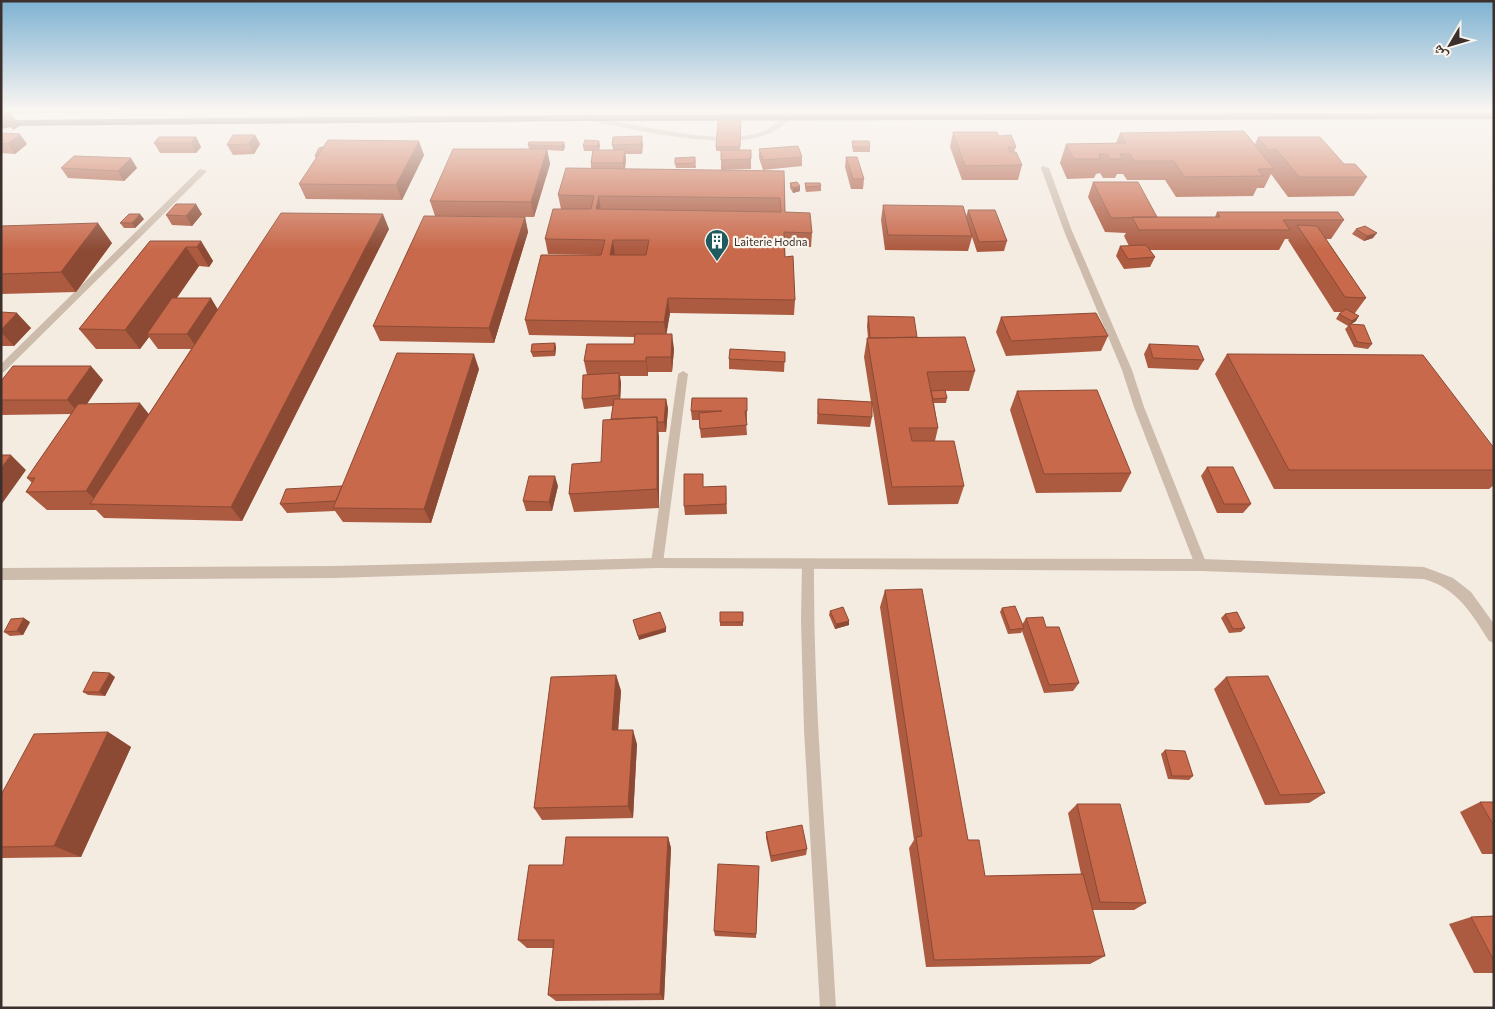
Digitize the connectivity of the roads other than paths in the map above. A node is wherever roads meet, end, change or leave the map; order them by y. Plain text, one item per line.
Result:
1 (1045, 168) dead end
2 (203, 171) dead end
3 (1, 370) edge
4 (683, 374) dead end
5 (657, 563) junction
6 (808, 564) junction
7 (1201, 565) junction
8 (1, 574) edge
9 (1494, 637) edge
10 (828, 1008) edge

1 - 7 lane
2 - 3 lane
4 - 5 lane
5 - 6 street
5 - 8 street
6 - 7 street
6 - 10 lane
7 - 9 street

